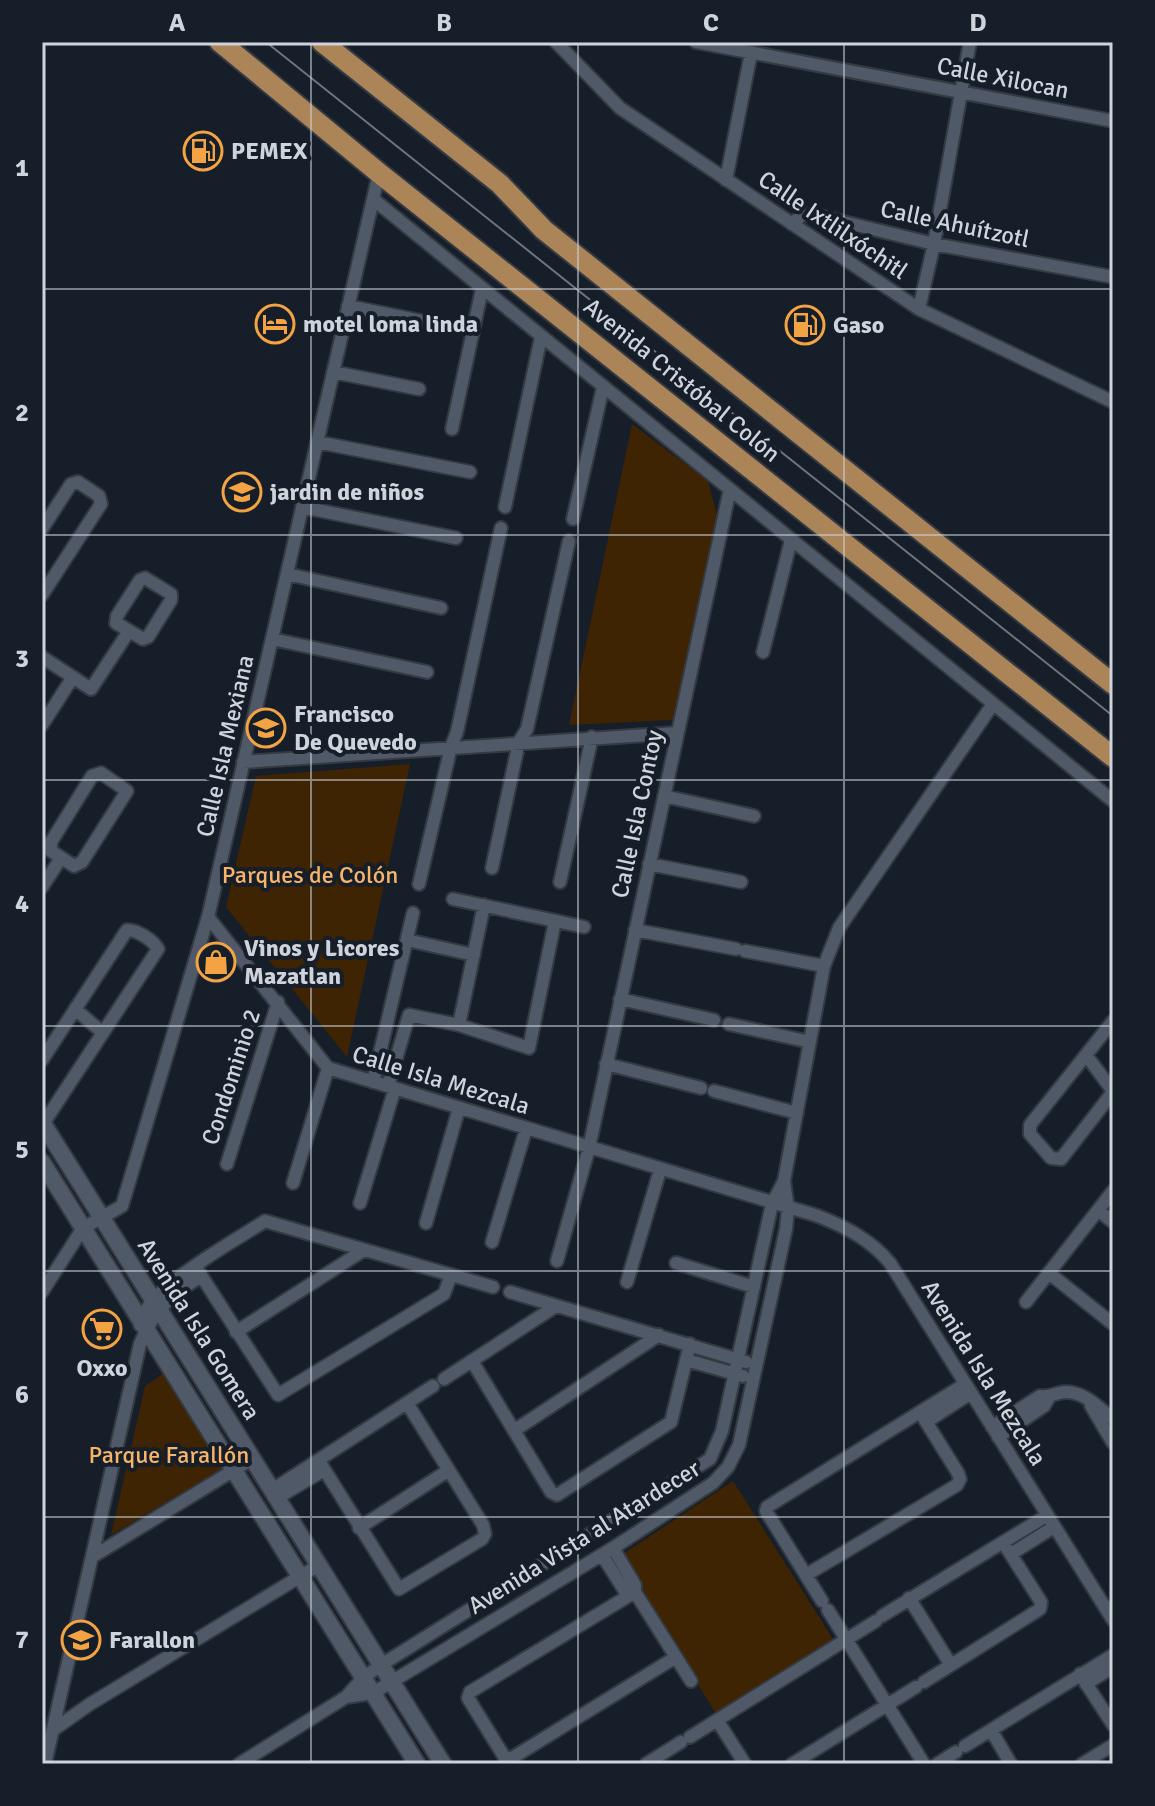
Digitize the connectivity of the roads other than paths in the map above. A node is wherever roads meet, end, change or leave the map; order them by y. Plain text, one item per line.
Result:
1 (220, 42) edge
2 (322, 42) edge
3 (556, 42) edge
4 (696, 42) edge
5 (970, 42) edge
6 (751, 53) junction
7 (961, 92) junction
8 (1113, 121) edge
9 (379, 173) junction
10 (726, 180) junction
11 (373, 199) junction
12 (792, 224) junction
13 (934, 244) junction
14 (1113, 277) edge
15 (482, 289) junction
16 (348, 306) junction
17 (919, 309) junction
18 (431, 323) dead end
19 (541, 337) junction
20 (333, 372) junction
21 (603, 387) junction
22 (419, 389) dead end
23 (1113, 402) edge
24 (452, 429) dead end
25 (317, 442) junction
26 (470, 472) dead end
27 (730, 489) junction
28 (302, 507) junction
29 (505, 507) dead end
30 (573, 519) dead end
31 (501, 528) dead end
32 (42, 529) edge
33 (456, 538) dead end
34 (791, 540) junction
35 (569, 541) dead end
36 (287, 574) junction
37 (44, 589) edge
38 (441, 608) dead end
39 (129, 631) junction
40 (272, 639) junction
41 (763, 652) dead end
42 (42, 657) edge
43 (427, 672) dead end
44 (73, 677) junction
45 (1113, 684) edge
46 (993, 704) junction
47 (42, 725) edge
48 (677, 733) junction
49 (592, 737) junction
50 (519, 742) junction
51 (451, 747) junction
52 (1113, 757) edge
53 (243, 762) junction
54 (664, 796) junction
55 (1113, 801) edge
56 (754, 816) dead end
57 (61, 858) junction
58 (649, 864) junction
59 (492, 868) dead end
60 (560, 882) dead end
61 (741, 882) dead end
62 (419, 884) dead end
63 (42, 887) edge
64 (453, 899) dead end
65 (484, 905) junction
66 (413, 913) dead end
67 (208, 917) junction
68 (555, 921) junction
69 (584, 927) dead end
70 (635, 930) junction
71 (407, 940) junction
72 (474, 955) junction
73 (824, 966) junction
74 (620, 999) junction
75 (278, 1002) junction
76 (75, 1009) junction
77 (714, 1020) dead end
78 (1113, 1021) edge
79 (729, 1024) dead end
80 (459, 1025) junction
81 (103, 1033) junction
82 (810, 1042) junction
83 (1086, 1055) junction
84 (42, 1060) edge
85 (606, 1064) junction
86 (328, 1068) junction
87 (373, 1082) junction
88 (391, 1087) junction
89 (701, 1088) dead end
90 (714, 1091) dead end
91 (1113, 1092) edge
92 (459, 1108) junction
93 (797, 1113) junction
94 (42, 1123) edge
95 (526, 1129) junction
96 (589, 1148) junction
97 (42, 1162) edge
98 (227, 1164) dead end
99 (660, 1170) junction
100 (784, 1181) junction
101 (293, 1183) dead end
102 (1113, 1191) edge
103 (360, 1203) dead end
104 (772, 1204) junction
105 (788, 1209) junction
106 (1098, 1210) junction
107 (101, 1218) junction
108 (1113, 1222) edge
109 (426, 1223) dead end
110 (83, 1228) junction
111 (492, 1242) dead end
112 (364, 1250) junction
113 (557, 1261) dead end
114 (676, 1263) dead end
115 (198, 1271) junction
116 (1049, 1273) junction
117 (451, 1275) junction
118 (627, 1282) dead end
119 (493, 1287) dead end
120 (754, 1287) junction
121 (42, 1292) edge
122 (510, 1292) dead end
123 (1026, 1302) dead end
124 (156, 1304) junction
125 (556, 1306) junction
126 (1113, 1324) edge
127 (142, 1331) junction
128 (236, 1332) junction
129 (659, 1335) junction
130 (690, 1344) junction
131 (738, 1359) junction
132 (686, 1360) junction
133 (472, 1361) junction
134 (757, 1365) junction
135 (735, 1373) junction
136 (754, 1379) junction
137 (968, 1388) junction
138 (1085, 1396) junction
139 (407, 1403) junction
140 (923, 1417) junction
141 (1113, 1419) edge
142 (515, 1430) junction
143 (995, 1432) junction
144 (1113, 1443) edge
145 (252, 1459) junction
146 (321, 1466) junction
147 (234, 1470) junction
148 (449, 1470) junction
149 (274, 1494) junction
150 (1046, 1516) junction
151 (1054, 1527) junction
152 (359, 1528) junction
153 (1003, 1542) junction
154 (608, 1551) junction
155 (1011, 1554) junction
156 (92, 1557) junction
157 (319, 1565) junction
158 (806, 1575) junction
159 (300, 1577) junction
160 (632, 1594) junction
161 (909, 1598) junction
162 (1113, 1620) edge
163 (846, 1640) junction
164 (1113, 1655) edge
165 (676, 1657) junction
166 (381, 1665) junction
167 (951, 1665) junction
168 (1113, 1667) edge
169 (363, 1678) junction
170 (1083, 1679) junction
171 (392, 1681) junction
172 (691, 1681) dead end
173 (373, 1693) junction
174 (346, 1697) junction
175 (59, 1702) junction
176 (90, 1704) junction
177 (887, 1705) junction
178 (717, 1720) junction
179 (1113, 1725) edge
180 (53, 1730) junction
181 (991, 1730) junction
182 (1113, 1745) edge
183 (651, 1763) edge
184 (45, 1764) edge
185 (239, 1764) edge
186 (417, 1764) edge
187 (443, 1764) edge
188 (745, 1764) edge
189 (792, 1764) edge
190 (924, 1764) edge
191 (937, 1764) edge
192 (1011, 1764) edge
193 (1082, 1764) edge

1 - 9 main road, Avenida Cristóbal Colón
2 - 45 main road, Avenida Cristóbal Colón
3 - 10 street, Calle Ixtlilxóchitl
4 - 6 street, Calle Xilocan
5 - 7 street
6 - 7 street, Calle Xilocan
6 - 10 street
7 - 8 street, Calle Xilocan
7 - 13 street
9 - 11 street, Calle Isla Mexiana
9 - 52 main road, Avenida Cristóbal Colón
10 - 12 street, Calle Ixtlilxóchitl
11 - 15 street
11 - 16 street, Calle Isla Mexiana
12 - 13 street, Calle Ahuítzotl
12 - 17 street, Calle Ixtlilxóchitl
13 - 14 street, Calle Ahuítzotl
13 - 17 street
15 - 19 street
15 - 24 street
16 - 18 street
16 - 20 street, Calle Isla Mexiana
17 - 23 street, Calle Ixtlilxóchitl
19 - 21 street
19 - 29 street
20 - 22 street
20 - 25 street, Calle Isla Mexiana
21 - 27 street
21 - 30 street
25 - 26 street
25 - 28 street, Calle Isla Mexiana
27 - 34 street
27 - 48 street, Calle Isla Contoy
28 - 33 street
28 - 36 street, Calle Isla Mexiana
31 - 51 street
32 - 37 street
34 - 41 street
34 - 46 street
35 - 50 street
36 - 38 street
36 - 40 street, Calle Isla Mexiana
39 - 39 street
39 - 44 street
40 - 43 street
40 - 53 street, Calle Isla Mexiana
42 - 44 street
44 - 47 street
46 - 55 street
46 - 73 street, Avenida Vista al Atardecer
48 - 49 street
48 - 54 street, Calle Isla Contoy
49 - 50 street
49 - 60 street
50 - 51 street
50 - 59 street
51 - 53 street
51 - 62 street
53 - 67 street, Calle Isla Mexiana
54 - 56 street
54 - 58 street, Calle Isla Contoy
57 - 57 street
57 - 63 street
58 - 61 street
58 - 70 street, Calle Isla Contoy
64 - 65 street
65 - 68 street
65 - 72 street
66 - 71 street
67 - 75 street, Calle Isla Mezcala
67 - 107 street, Calle Isla Mexiana
68 - 69 street
68 - 80 street
70 - 73 street
70 - 74 street, Calle Isla Contoy
71 - 72 street
71 - 87 street
72 - 80 street
73 - 82 street, Avenida Vista al Atardecer
74 - 77 street
74 - 85 street, Calle Isla Contoy
75 - 86 street, Calle Isla Mezcala
75 - 98 street, Condominio 2
76 - 81 street
76 - 81 street
76 - 84 street
78 - 83 street
79 - 82 street
80 - 88 street
81 - 94 street
82 - 93 street, Avenida Vista al Atardecer
83 - 91 street
83 - 91 street
85 - 89 street
85 - 96 street, Calle Isla Contoy
86 - 87 street, Calle Isla Mezcala
86 - 101 street
87 - 88 street, Calle Isla Mezcala
88 - 92 street, Calle Isla Mezcala
88 - 103 street
90 - 93 street
92 - 95 street, Calle Isla Mezcala
92 - 109 street
93 - 100 street, Avenida Vista al Atardecer
94 - 107 street, Avenida Isla Gomera
95 - 96 street, Calle Isla Mezcala
95 - 111 street
96 - 99 street, Calle Isla Mezcala
96 - 113 street, Calle Isla Contoy
97 - 110 street, Avenida Isla Gomera
99 - 104 street, Avenida Isla Mezcala
99 - 118 street
100 - 104 street, Avenida Vista al Atardecer
100 - 105 street, Avenida Vista al Atardecer
102 - 106 street
104 - 105 street, Avenida Isla Mezcala
104 - 120 street, Avenida Vista al Atardecer
105 - 134 street, Avenida Vista al Atardecer
105 - 137 street, Avenida Isla Mezcala
106 - 108 street
106 - 116 street
107 - 110 street, Calle Isla Mexiana
107 - 124 street, Avenida Isla Gomera
110 - 121 street, Calle Isla Mexiana
110 - 127 street, Avenida Isla Gomera
112 - 115 street
112 - 117 street
112 - 128 street
114 - 120 street
115 - 124 street
115 - 128 street
116 - 123 street
116 - 126 street
117 - 119 street
117 - 128 street
120 - 131 street, Avenida Vista al Atardecer
122 - 125 street
124 - 127 street
124 - 145 street, Avenida Isla Gomera
125 - 129 street
125 - 133 street
127 - 147 street, Avenida Isla Gomera
127 - 156 street
129 - 130 street
129 - 142 street
130 - 131 street
130 - 132 street
131 - 134 street
131 - 135 street, Avenida Vista al Atardecer
132 - 135 street
132 - 142 street
133 - 139 street
133 - 142 street
134 - 136 street, Avenida Vista al Atardecer
135 - 136 street
135 - 166 street, Avenida Vista al Atardecer
136 - 154 street, Avenida Vista al Atardecer
137 - 140 street
137 - 143 street, Avenida Isla Mezcala
138 - 141 street
138 - 143 street
138 - 144 street
139 - 146 street
139 - 148 street
140 - 158 street
140 - 158 street
143 - 150 street, Avenida Isla Mezcala
145 - 147 street
145 - 149 street, Avenida Isla Gomera
146 - 149 street
146 - 152 street
147 - 156 street
147 - 159 street, Avenida Isla Gomera
148 - 152 street
148 - 152 street
149 - 157 street, Avenida Isla Gomera
150 - 151 street, Avenida Isla Mezcala
150 - 153 street
151 - 155 street
151 - 162 street, Avenida Isla Mezcala
153 - 155 street
153 - 161 street
154 - 160 street
154 - 171 street, Avenida Vista al Atardecer
155 - 167 street
156 - 175 street
157 - 159 street
157 - 166 street, Avenida Isla Gomera
158 - 163 street
159 - 169 street, Avenida Isla Gomera
159 - 176 street
160 - 165 street
160 - 165 street
161 - 163 street
161 - 167 street
163 - 177 street
163 - 178 street
164 - 170 street
165 - 172 street
166 - 169 street, Avenida Vista al Atardecer
166 - 171 street, Avenida Isla Gomera
167 - 177 street
168 - 170 street
169 - 173 street, Avenida Isla Gomera
169 - 174 street, Avenida Vista al Atardecer
170 - 179 street
170 - 181 street
171 - 173 street, Avenida Vista al Atardecer
171 - 187 street, Avenida Isla Gomera
173 - 174 street
173 - 186 street, Avenida Isla Gomera
174 - 185 street
175 - 176 street
175 - 180 street
176 - 180 street
177 - 189 street
177 - 190 street
178 - 183 street
178 - 188 street
180 - 184 street
181 - 191 street
181 - 192 street
182 - 193 street

